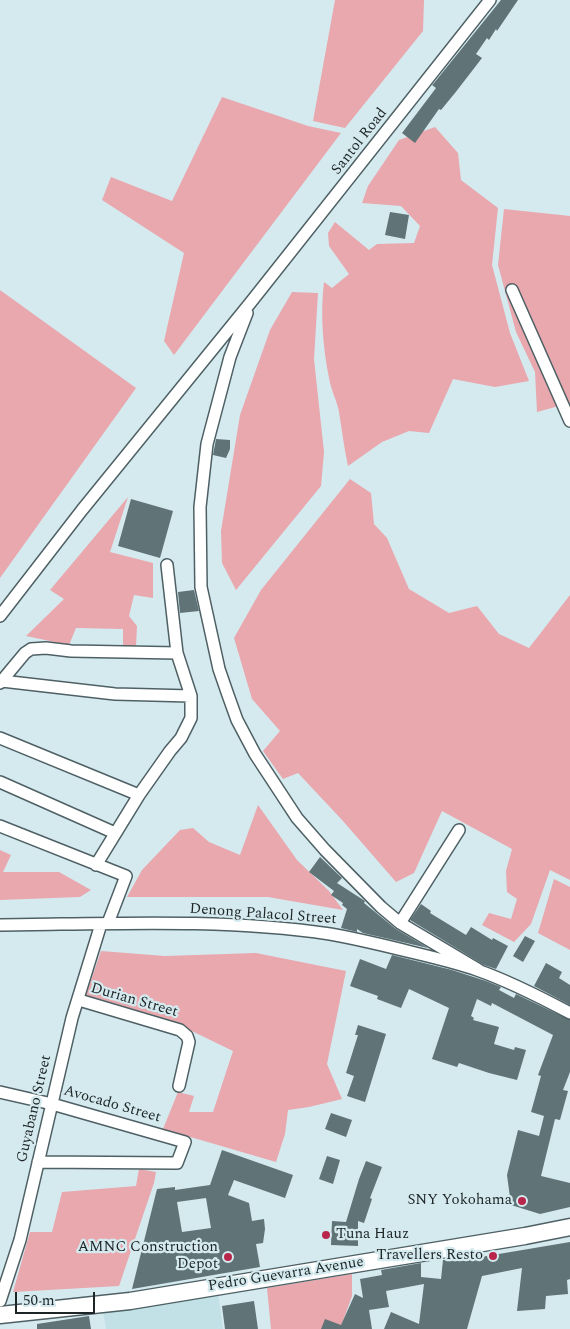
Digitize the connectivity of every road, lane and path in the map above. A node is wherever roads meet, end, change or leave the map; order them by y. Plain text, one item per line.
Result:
1 (490, 0) edge
2 (512, 290) dead end
3 (251, 302) junction
4 (570, 421) edge
5 (167, 565) dead end
6 (0, 616) edge
7 (177, 654) junction
8 (1, 682) edge
9 (191, 696) junction
10 (0, 738) edge
11 (0, 782) edge
12 (139, 795) junction
13 (0, 826) edge
14 (459, 830) dead end
15 (115, 833) junction
16 (96, 865) junction
17 (400, 923) junction
18 (104, 924) junction
19 (0, 925) edge
20 (479, 970) junction
21 (79, 1000) junction
22 (570, 1013) edge
23 (179, 1086) dead end
24 (0, 1092) edge
25 (52, 1104) junction
26 (38, 1162) junction
27 (570, 1227) edge
28 (0, 1301) edge
29 (0, 1314) edge

1 - 3 street, Santol Road
2 - 4 street
3 - 6 street, Santol Road
3 - 17 street
5 - 7 street
7 - 8 street
7 - 9 street
8 - 9 street
9 - 12 street
10 - 12 street
11 - 15 street
12 - 15 street
13 - 16 street
14 - 17 street
15 - 16 street
16 - 18 street, Guyabano Street
17 - 20 street
18 - 19 street, Denong Palacol Street
18 - 20 street, Denong Palacol Street
18 - 21 street, Guyabano Street
20 - 22 street, Denong Palacol Street
21 - 23 street, Durian Street
21 - 25 street, Guyabano Street
24 - 25 street, Avocado Street
25 - 26 street, Guyabano Street
25 - 26 street, Avocado Street
26 - 28 street, Guyabano Street
27 - 29 main road, Pedro Guevarra Avenue

